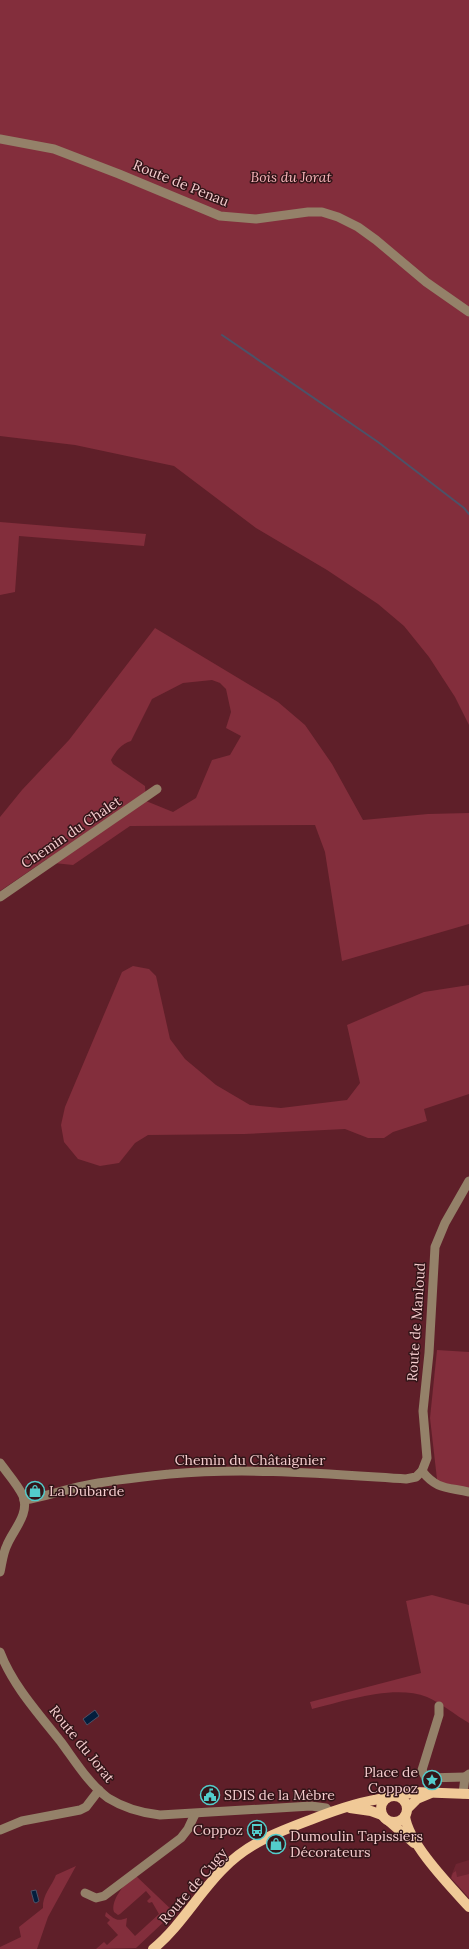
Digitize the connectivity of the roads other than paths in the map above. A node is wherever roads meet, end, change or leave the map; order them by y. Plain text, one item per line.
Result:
1 (0, 139) edge
2 (469, 312) edge
3 (157, 789) dead end
4 (0, 897) edge
5 (469, 1181) edge
6 (0, 1464) edge
7 (422, 1471) junction
8 (469, 1492) edge
9 (24, 1500) junction
10 (3, 1545) edge
11 (0, 1572) edge
12 (0, 1652) edge
13 (439, 1706) dead end
14 (467, 1776) edge
15 (99, 1790) junction
16 (429, 1794) junction
17 (466, 1794) edge
18 (397, 1796) junction
19 (386, 1798) junction
20 (344, 1808) junction
21 (329, 1812) junction
22 (406, 1812) junction
23 (194, 1814) junction
24 (386, 1818) junction
25 (0, 1830) edge
26 (421, 1850) junction
27 (85, 1893) dead end
28 (469, 1907) edge
29 (153, 1949) edge

1 - 2 street, Route de Penau
3 - 4 street, Chemin du Chalet
5 - 7 street, Route de Manloud
6 - 9 street
7 - 8 street
7 - 9 street, Chemin du Châtaignier
9 - 10 street
10 - 11 street
12 - 15 street, Route du Jorat
13 - 14 street
14 - 17 street
15 - 23 street, Route du Jorat
15 - 25 street
16 - 17 main road
16 - 18 main road
16 - 22 main road
18 - 19 main road
18 - 22 main road
19 - 20 main road, Route de Cugy
19 - 24 main road
20 - 21 main road, Route de Cugy
20 - 24 main road, Route de Cugy
21 - 23 street, Route du Jorat
21 - 29 main road, Route de Cugy
22 - 24 main road
22 - 26 main road
23 - 27 street
24 - 26 main road
26 - 28 main road

